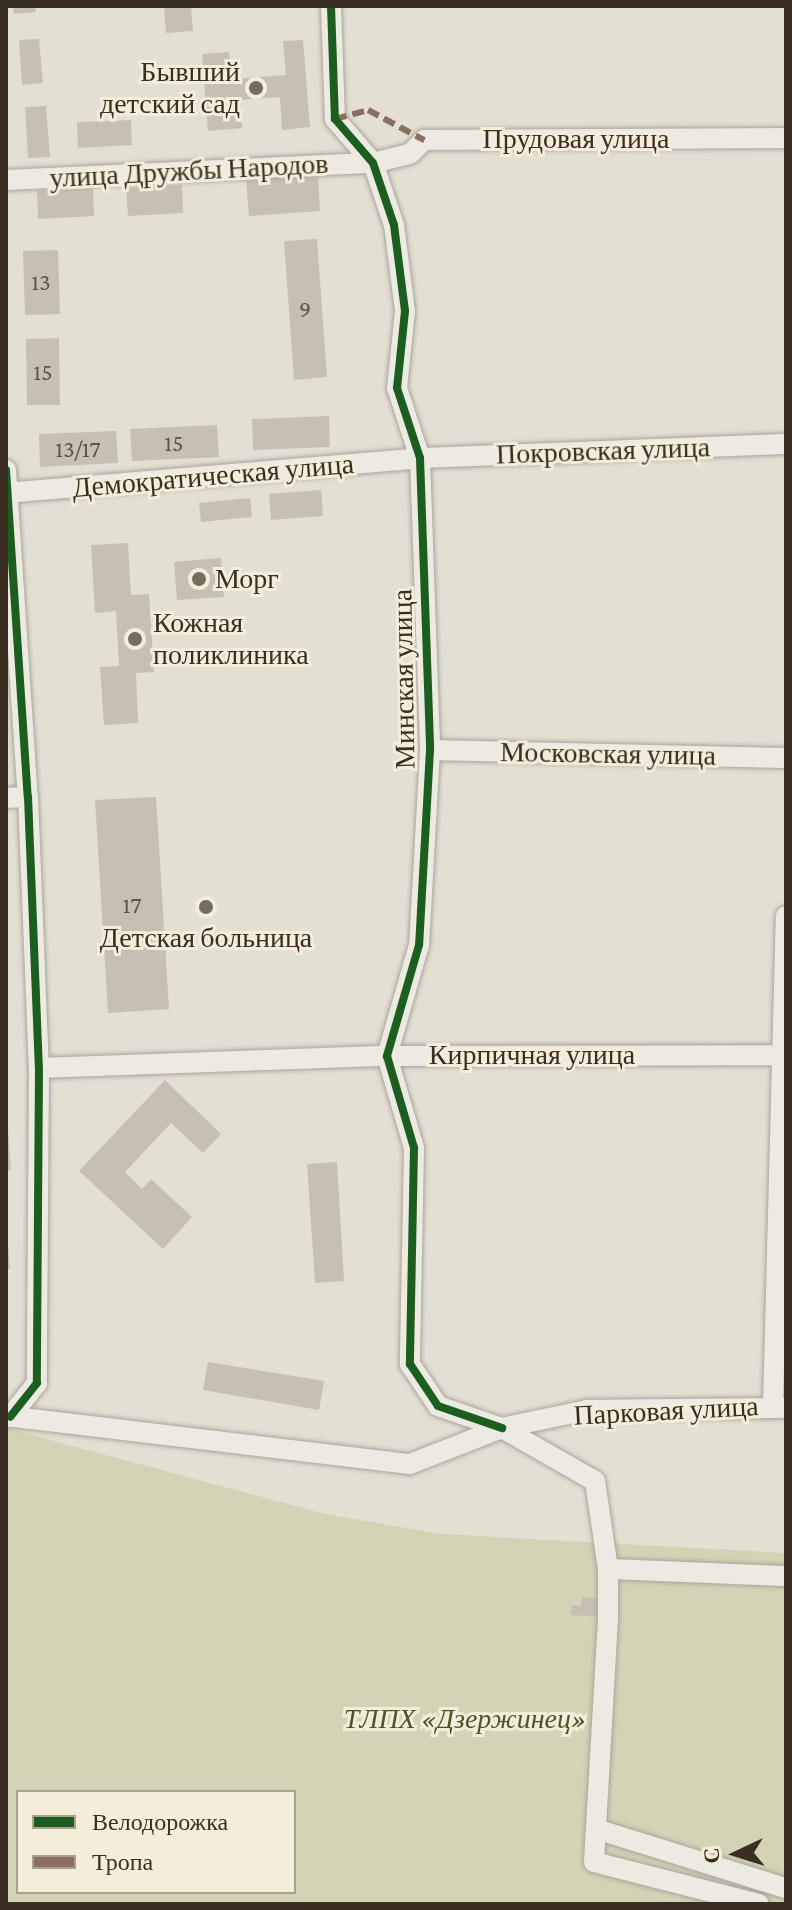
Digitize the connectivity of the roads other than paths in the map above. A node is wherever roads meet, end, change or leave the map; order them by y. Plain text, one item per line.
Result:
1 (331, 6) edge
2 (786, 138) edge
3 (373, 163) junction
4 (6, 180) edge
5 (786, 444) edge
6 (420, 458) junction
7 (6, 470) edge
8 (7, 493) edge
9 (430, 750) junction
10 (786, 758) edge
11 (28, 797) junction
12 (6, 798) edge
13 (786, 916) edge
14 (784, 1055) edge
15 (387, 1056) junction
16 (39, 1068) junction
17 (779, 1407) edge
18 (8, 1417) edge
19 (502, 1428) junction
20 (608, 1569) junction
21 (786, 1576) edge
22 (596, 1829) junction
23 (786, 1888) edge
24 (738, 1901) edge
25 (759, 1904) edge

1 - 3 street, Минская улица
2 - 3 street, Прудовая улица
3 - 4 street, улица Дружбы Народов
3 - 6 street, Минская улица
5 - 6 street, Покровская улица
6 - 8 street, Демократическая улица
6 - 9 street, Минская улица
7 - 8 street
8 - 11 street
9 - 10 street, Московская улица
9 - 15 street, Минская улица
11 - 12 street
11 - 16 street
13 - 14 street
14 - 15 street, Кирпичная улица
14 - 17 street
15 - 16 street, Кирпичная улица
15 - 19 street
16 - 18 street
17 - 19 street, Парковая улица
18 - 19 street, Парковая улица
19 - 20 street
20 - 21 street
20 - 22 street
22 - 23 street
22 - 24 street
24 - 25 street

